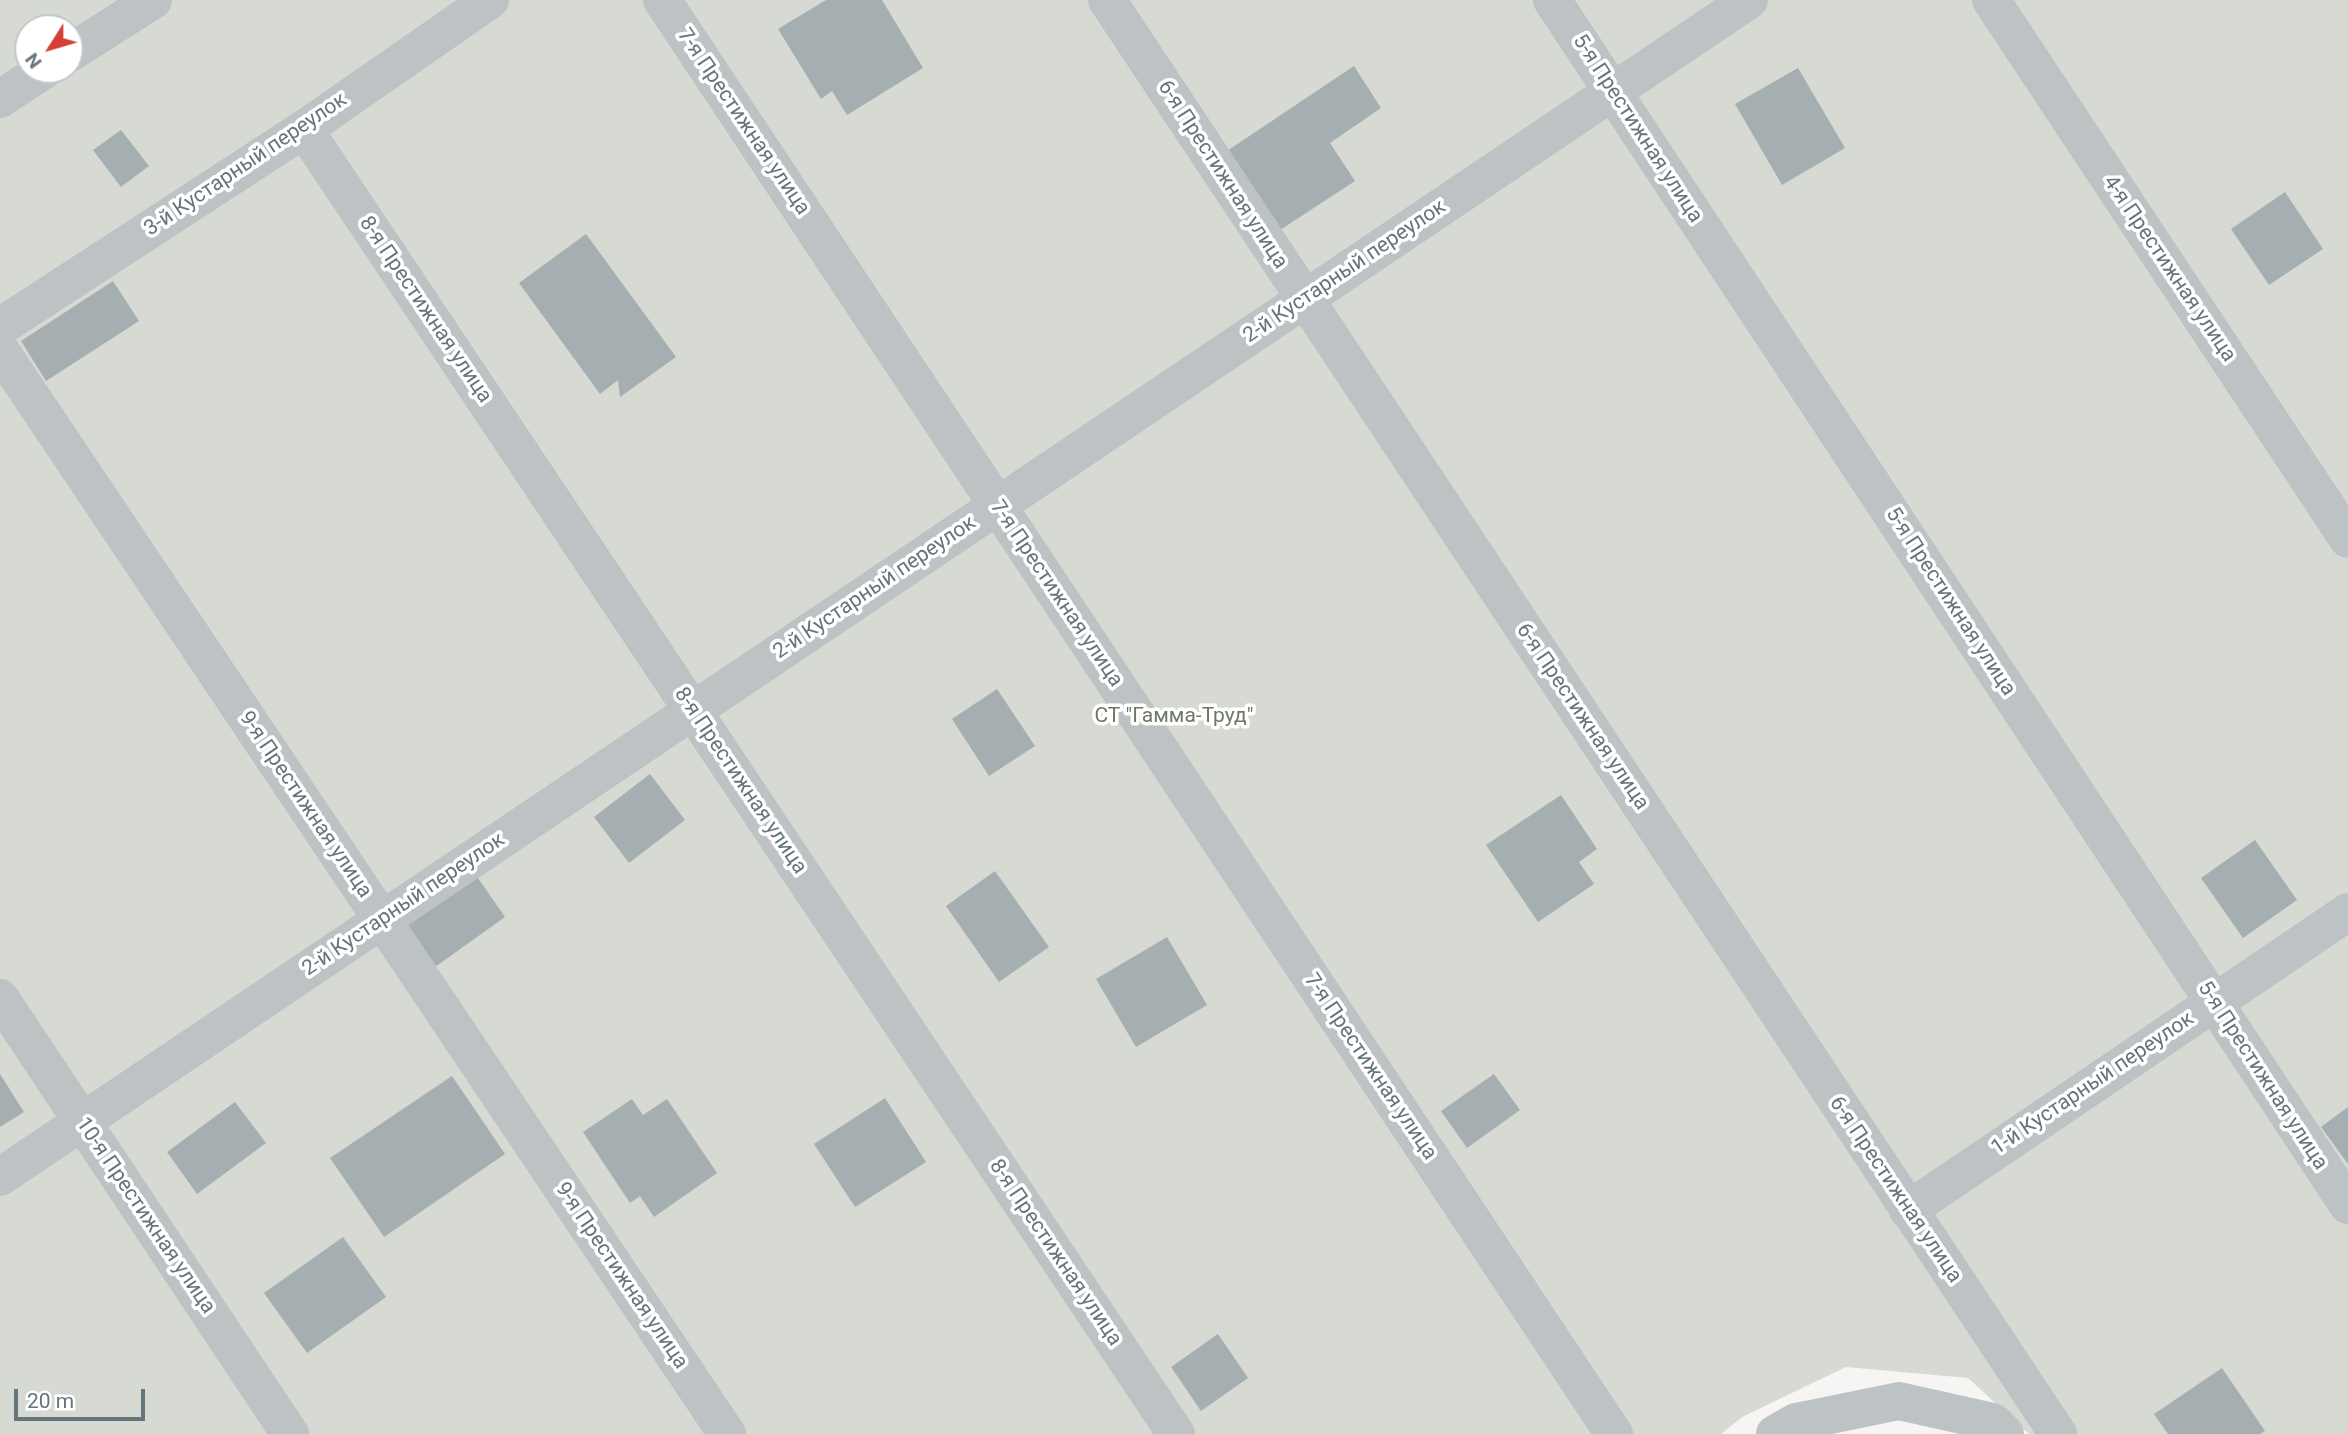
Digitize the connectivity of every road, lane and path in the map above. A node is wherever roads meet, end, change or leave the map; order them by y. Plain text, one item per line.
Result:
1 (153, 0) edge
2 (490, 0) edge
3 (662, 0) edge
4 (1107, 0) edge
5 (1552, 0) edge
6 (1749, 0) edge
7 (1991, 0) edge
8 (84, 44) edge
9 (23, 84) edge
10 (1613, 92) junction
11 (0, 99) edge
12 (304, 129) junction
13 (1305, 299) junction
14 (0, 327) edge
15 (0, 350) edge
16 (998, 506) junction
17 (2348, 539) edge
18 (693, 711) junction
19 (2348, 912) edge
20 (382, 920) junction
21 (0, 998) edge
22 (2214, 1002) junction
23 (82, 1122) junction
24 (0, 1177) edge
25 (2348, 1205) edge
26 (1908, 1210) junction
27 (290, 1434) edge
28 (727, 1434) edge
29 (1176, 1434) edge
30 (1614, 1434) edge
31 (1775, 1434) edge
32 (2005, 1434) edge
33 (2058, 1434) edge

1 - 8 street
2 - 12 street, 3-й Кустарный переулок
3 - 16 street, 7-я Престижная улица
4 - 13 street, 6-я Престижная улица
5 - 10 street, 5-я Престижная улица
6 - 10 street, 2-й Кустарный переулок
7 - 17 street, 4-я Престижная улица
9 - 11 street
10 - 13 street, 2-й Кустарный переулок
10 - 22 street, 5-я Престижная улица
12 - 14 street, 3-й Кустарный переулок
12 - 18 street, 8-я Престижная улица
13 - 16 street, 2-й Кустарный переулок
13 - 26 street, 6-я Престижная улица
15 - 20 street, 9-я Престижная улица
16 - 18 street, 2-й Кустарный переулок
16 - 30 street, 7-я Престижная улица
18 - 20 street, 2-й Кустарный переулок
18 - 29 street, 8-я Престижная улица
19 - 22 street, 1-й Кустарный переулок
20 - 23 street, 2-й Кустарный переулок
20 - 28 street, 9-я Престижная улица
21 - 23 street, 10-я Престижная улица
22 - 25 street, 5-я Престижная улица
22 - 26 street, 1-й Кустарный переулок
23 - 24 street, 2-й Кустарный переулок
23 - 27 street, 10-я Престижная улица
26 - 33 street, 6-я Престижная улица
31 - 32 street

